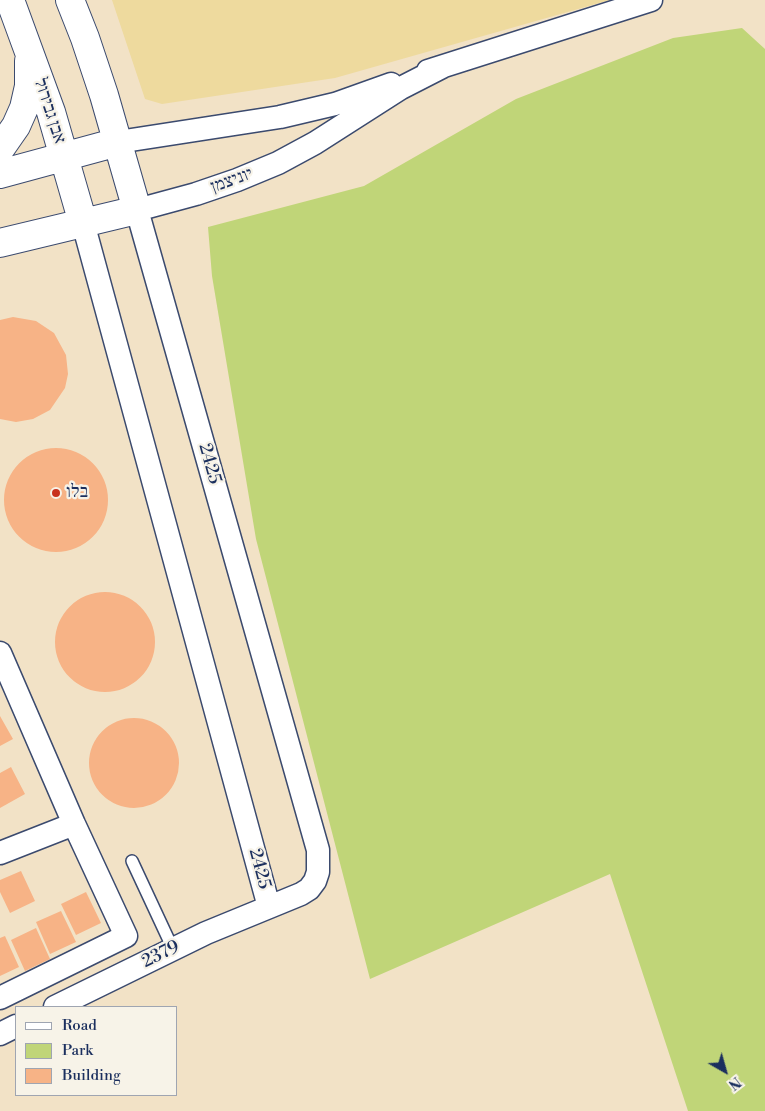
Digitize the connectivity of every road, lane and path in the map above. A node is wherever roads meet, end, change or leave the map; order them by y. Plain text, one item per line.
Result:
1 (10, 0) edge
2 (70, 0) edge
3 (651, 0) edge
4 (28, 47) junction
5 (442, 67) junction
6 (118, 142) junction
7 (0, 149) edge
8 (64, 155) junction
9 (0, 174) edge
10 (137, 210) junction
11 (83, 223) junction
12 (0, 242) edge
13 (0, 653) edge
14 (74, 824) junction
15 (0, 854) edge
16 (132, 861) dead end
17 (269, 907) junction
18 (173, 949) junction
19 (0, 998) edge
20 (56, 1006) edge
21 (15, 1026) edge
22 (0, 1034) edge

1 - 4 street, אבן גבירול
2 - 6 street
3 - 5 street, יוניצמן
4 - 7 street
4 - 8 street, אבן גבירול
5 - 6 street, יוניצמן
5 - 10 street, יוניצמן
6 - 8 street, יוניצמן
6 - 10 street
8 - 9 street, יוניצמן
8 - 11 street, אבן גבירול
10 - 11 street, יוניצמן
10 - 17 street, 2425
11 - 12 street, יוניצמן
11 - 17 street, 2425
13 - 14 street
14 - 15 street
14 - 19 street
16 - 18 lane
17 - 18 street, 2379
18 - 20 street, 2379
21 - 22 street

